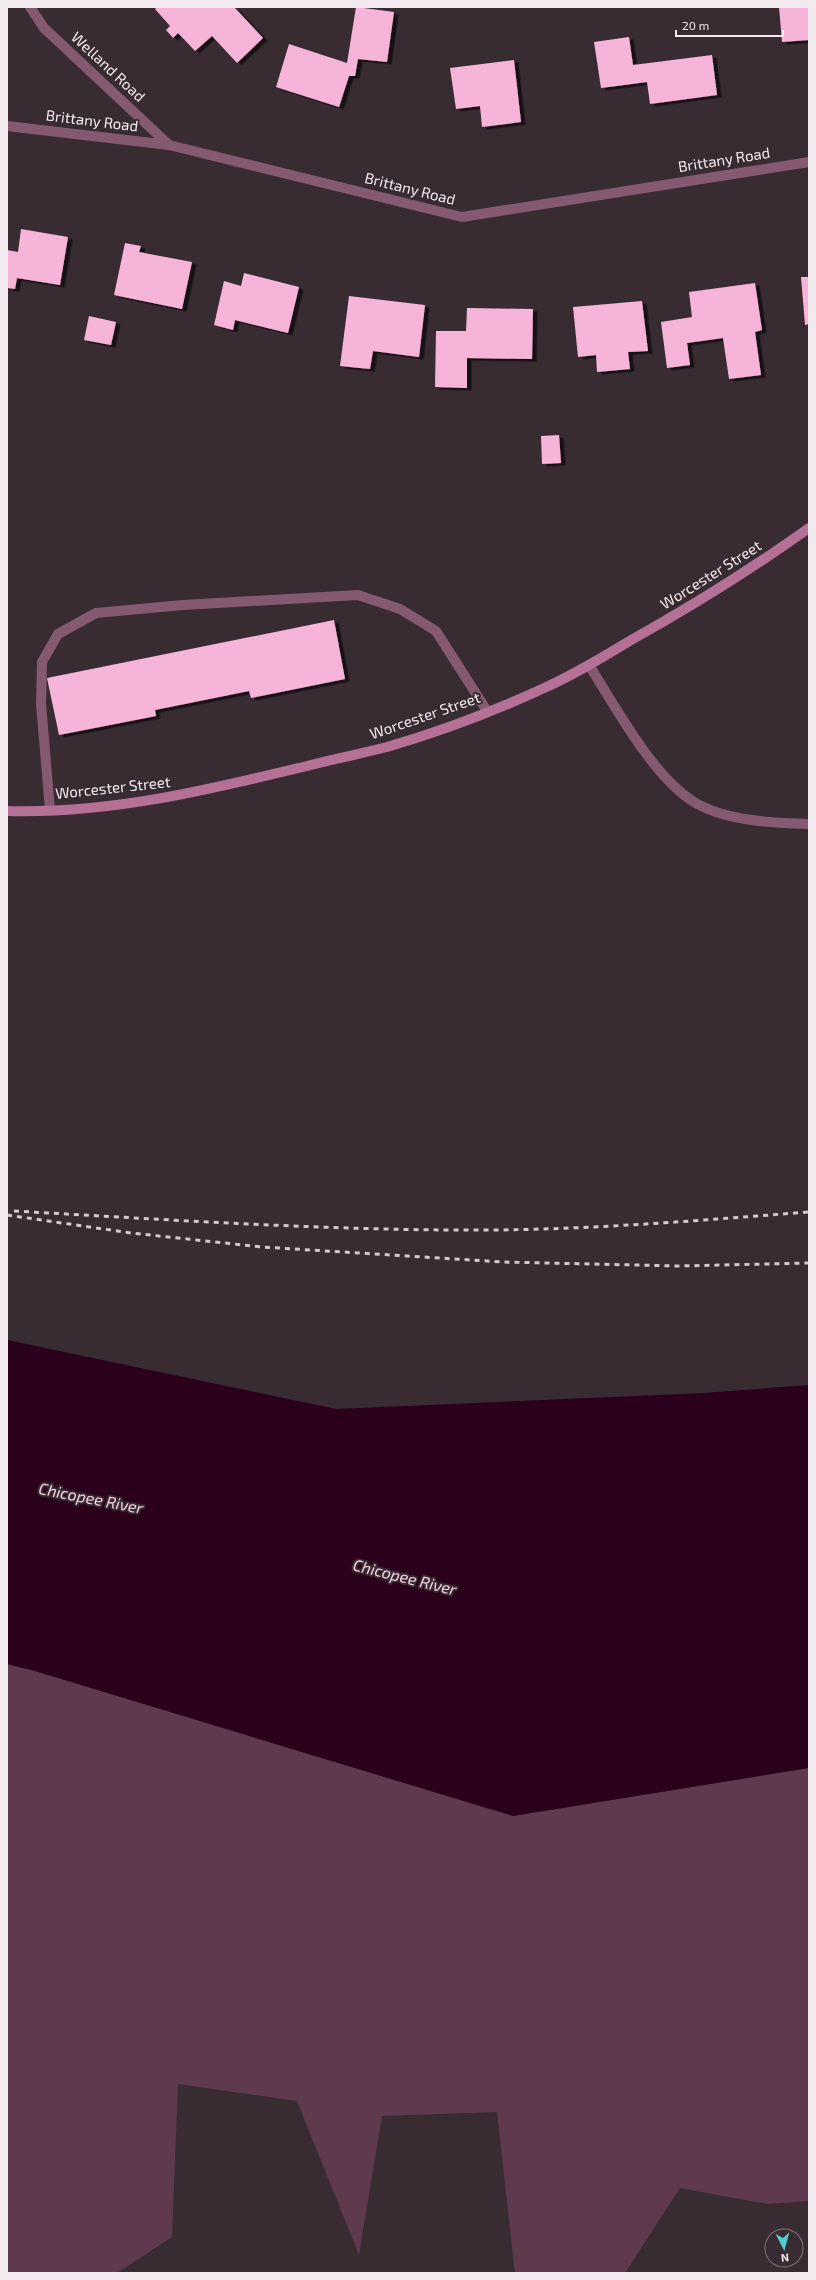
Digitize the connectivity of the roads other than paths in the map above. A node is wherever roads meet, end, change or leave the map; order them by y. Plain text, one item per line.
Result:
1 (30, 7) edge
2 (7, 126) edge
3 (169, 145) junction
4 (809, 162) edge
5 (809, 528) edge
6 (589, 665) junction
7 (487, 712) junction
8 (50, 810) junction
9 (7, 811) edge
10 (809, 824) edge

1 - 3 street, Welland Road
2 - 3 street, Brittany Road
3 - 4 street, Brittany Road
5 - 6 main road, Worcester Street
6 - 7 main road, Worcester Street
6 - 10 street
7 - 8 main road, Worcester Street
7 - 8 street
8 - 9 main road, Worcester Street

